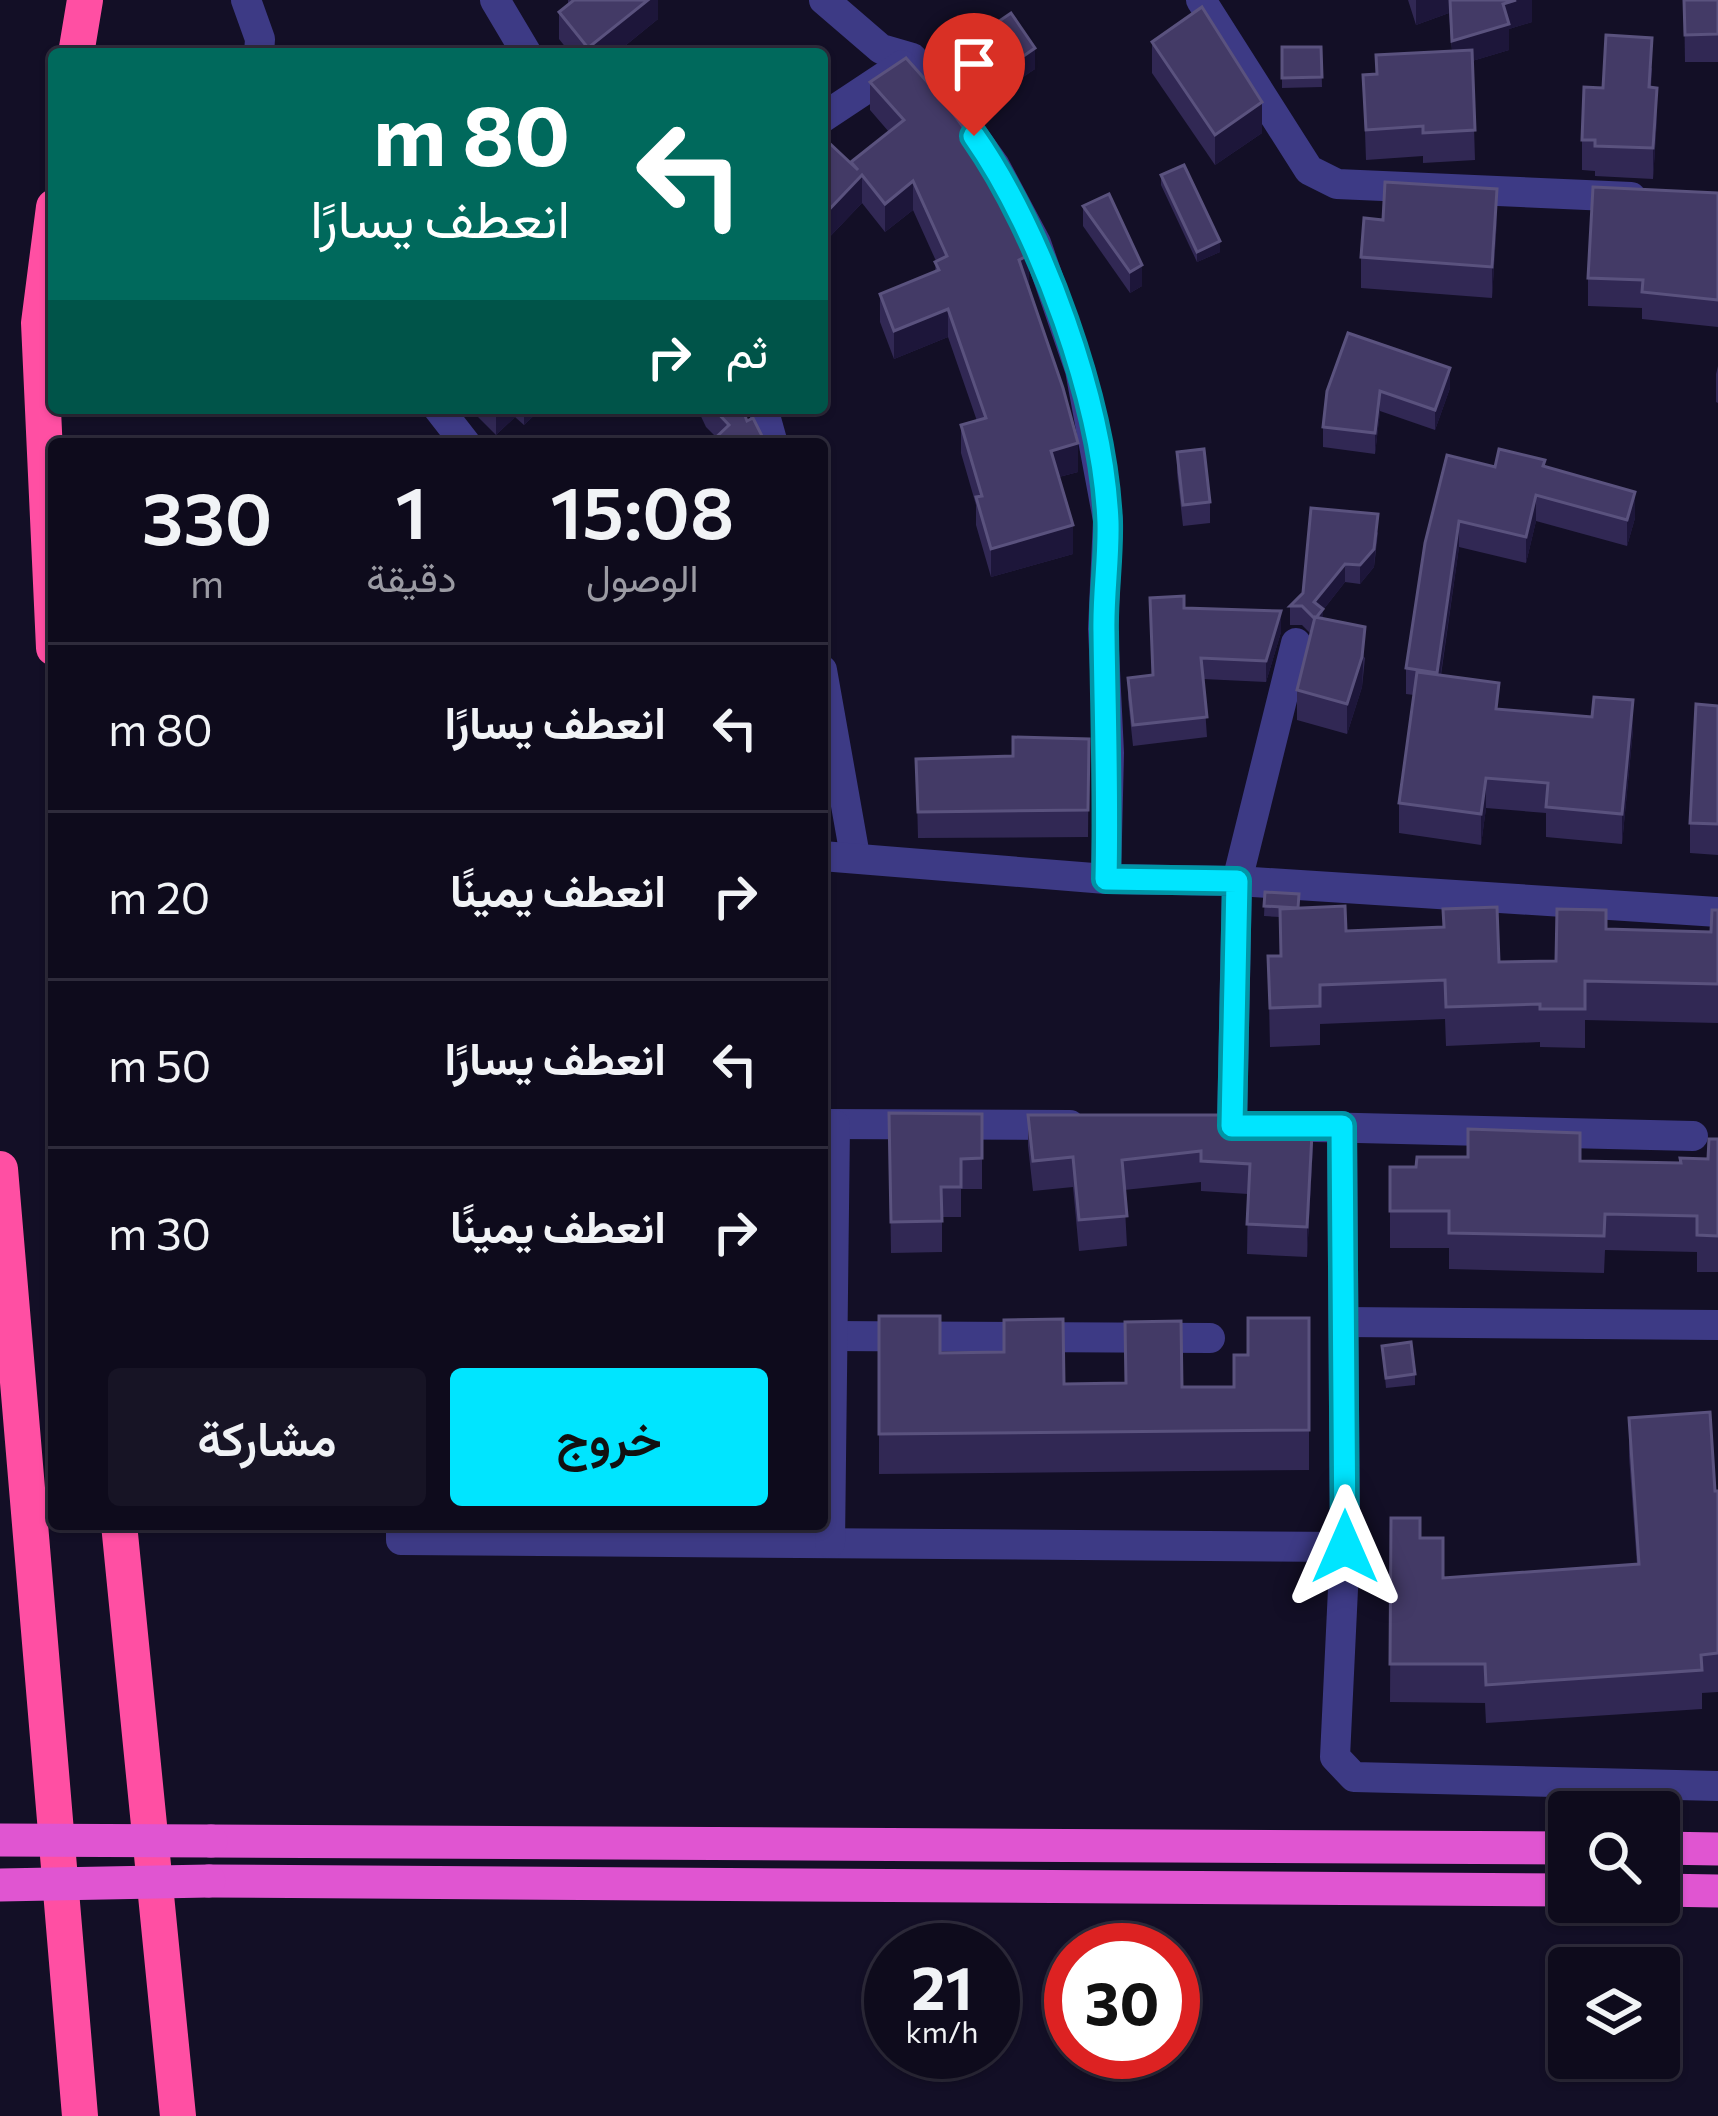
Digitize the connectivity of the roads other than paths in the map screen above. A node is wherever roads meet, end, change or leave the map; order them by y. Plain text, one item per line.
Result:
1 (85, 0) edge
2 (246, 0) edge
3 (495, 0) edge
4 (824, 0) edge
5 (1201, 0) edge
6 (77, 48) edge
7 (259, 48) edge
8 (523, 48) edge
9 (912, 58) junction
10 (828, 114) edge
11 (1670, 199) edge
12 (48, 253) edge
13 (443, 414) edge
14 (461, 438) edge
15 (48, 518) edge
16 (1296, 643) dead end
17 (828, 704) edge
18 (828, 856) edge
19 (855, 856) junction
20 (1106, 879) junction
21 (1237, 881) junction
22 (1718, 911) edge
23 (828, 1124) edge
24 (1092, 1125) edge
25 (1342, 1126) junction
26 (1694, 1136) dead end
27 (0, 1169) edge
28 (1346, 1322) junction
29 (1718, 1325) edge
30 (830, 1336) junction
31 (1210, 1338) dead end
32 (120, 1530) edge
33 (401, 1530) edge
34 (830, 1543) junction
35 (1345, 1547) junction
36 (1718, 1786) edge
37 (0, 1840) edge
38 (1548, 1848) edge
39 (1680, 1848) edge
40 (1718, 1849) edge
41 (0, 1885) edge
42 (1548, 1890) edge
43 (1680, 1891) edge
44 (1718, 1891) edge
45 (80, 2116) edge
46 (178, 2116) edge

1 - 6 highway
2 - 7 street
3 - 8 street
4 - 9 street
5 - 11 street
9 - 10 street
9 - 20 street
12 - 15 highway
13 - 14 street
16 - 21 street
17 - 19 street
18 - 19 street
19 - 20 street
20 - 21 street
21 - 22 street
21 - 25 street
23 - 24 street
23 - 30 street
25 - 26 street
25 - 28 street
27 - 45 highway
28 - 29 street
28 - 35 street
30 - 31 street
30 - 34 street
32 - 46 highway
33 - 34 street
34 - 35 street
35 - 36 street
37 - 38 highway, bridge
39 - 40 highway
41 - 42 highway, bridge
43 - 44 highway

